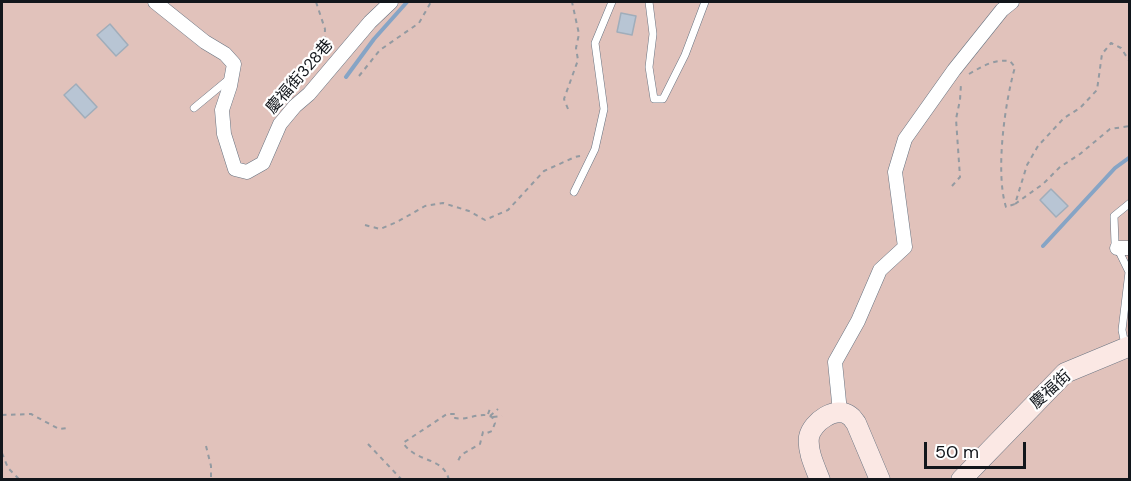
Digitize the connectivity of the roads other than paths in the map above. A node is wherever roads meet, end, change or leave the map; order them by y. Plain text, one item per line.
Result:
1 (155, 2) edge
2 (391, 2) edge
3 (612, 2) edge
4 (649, 2) edge
5 (705, 2) edge
6 (1012, 2) edge
7 (232, 76) junction
8 (194, 108) dead end
9 (574, 192) dead end
10 (1130, 203) edge
11 (1123, 248) edge
12 (1127, 347) edge
13 (840, 412) junction
14 (820, 480) edge
15 (880, 480) edge
16 (961, 480) edge

1 - 7 street
2 - 7 street, 慶福街328巷
3 - 9 lane
4 - 5 lane
6 - 13 street
7 - 8 lane
10 - 11 lane
11 - 12 lane
12 - 16 street, 慶福街
13 - 14 street
13 - 15 street

